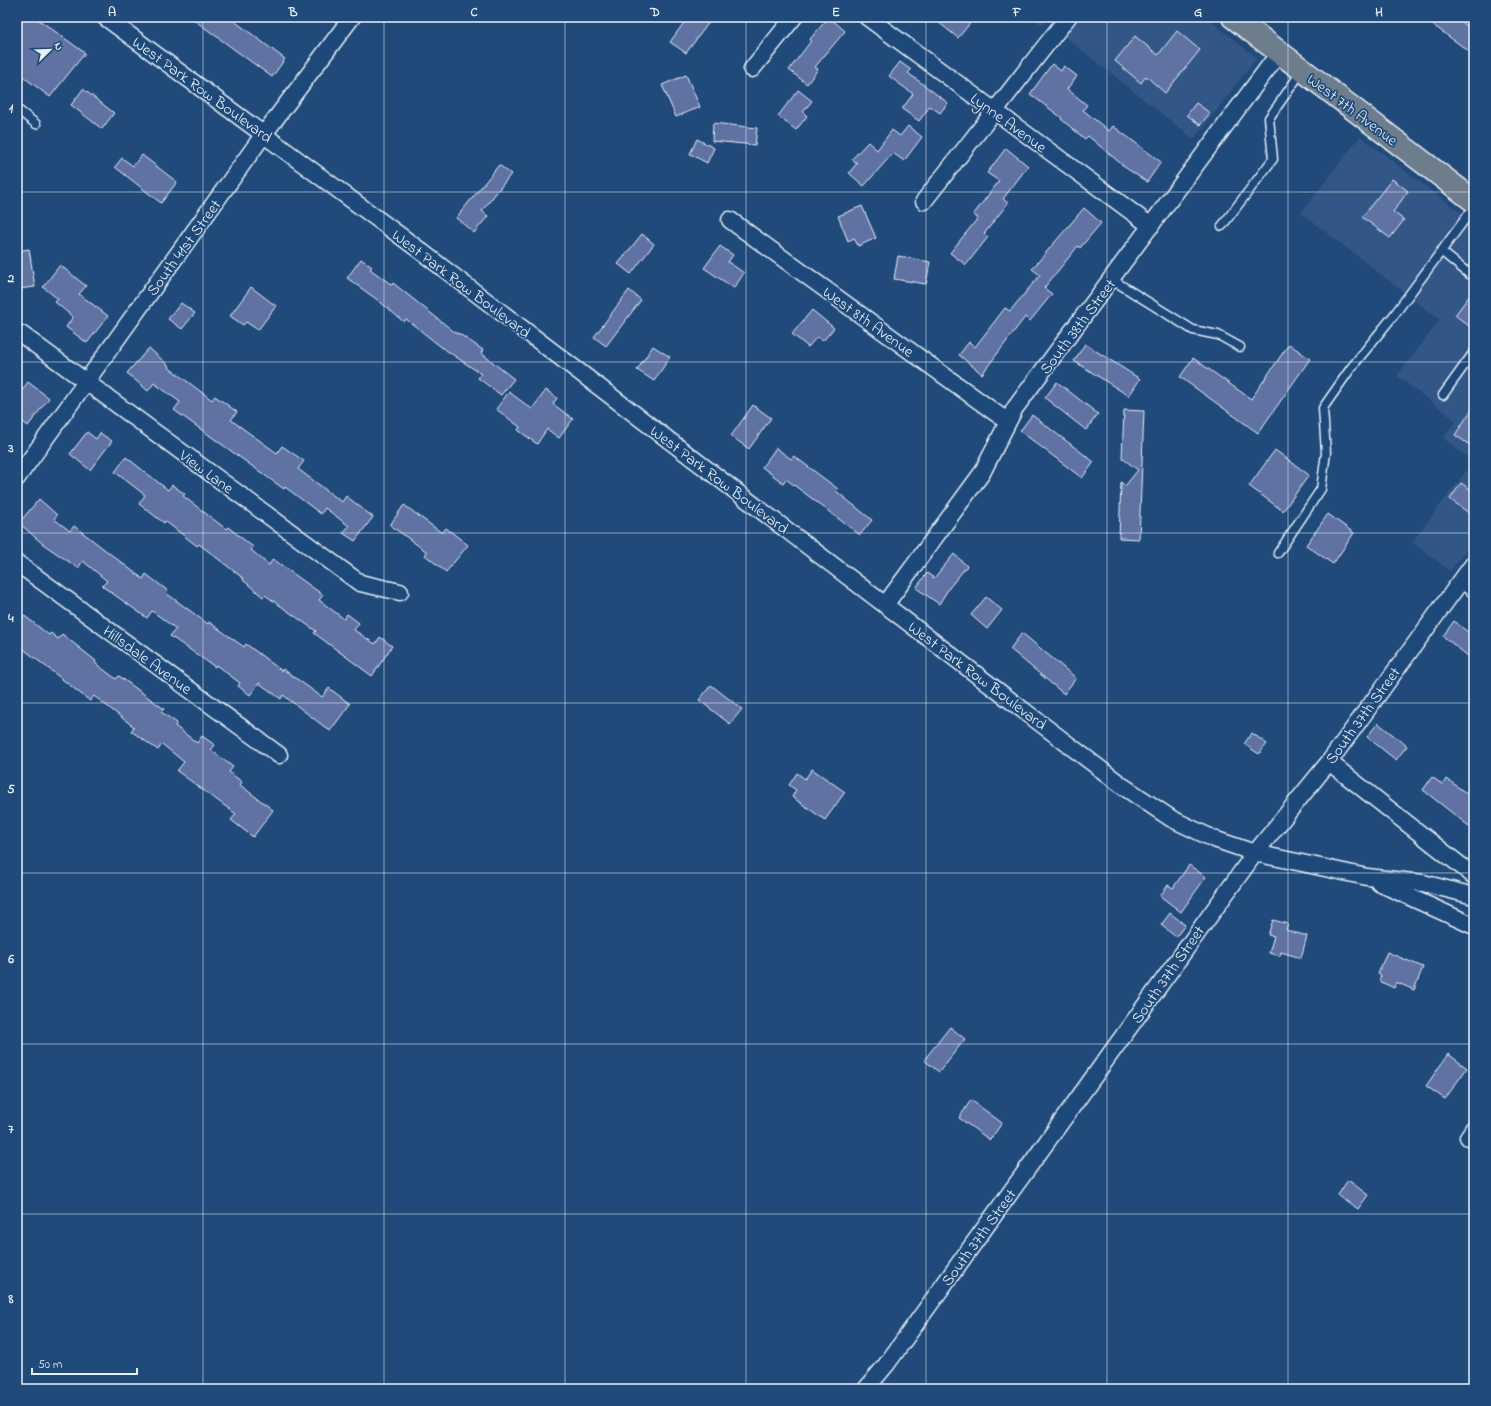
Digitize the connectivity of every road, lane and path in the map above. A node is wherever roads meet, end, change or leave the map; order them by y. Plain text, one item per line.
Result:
1 (105, 17) edge
2 (352, 17) edge
3 (794, 17) edge
4 (867, 17) edge
5 (1068, 17) edge
6 (1233, 17) edge
7 (1280, 53) junction
8 (752, 69) dead end
9 (1302, 70) junction
10 (17, 109) edge
11 (995, 112) junction
12 (36, 124) dead end
13 (264, 134) junction
14 (1474, 201) edge
15 (924, 202) dead end
16 (1474, 207) edge
17 (730, 220) dead end
18 (1151, 226) junction
19 (1222, 226) dead end
20 (1441, 251) junction
21 (1474, 267) edge
22 (1111, 279) junction
23 (21, 334) dead end
24 (1240, 347) dead end
25 (1474, 352) edge
26 (86, 382) junction
27 (1443, 395) dead end
28 (1008, 422) junction
29 (17, 478) edge
30 (1278, 553) dead end
31 (17, 563) edge
32 (1474, 563) edge
33 (1468, 584) edge
34 (400, 592) dead end
35 (885, 605) junction
36 (279, 756) dead end
37 (1329, 762) junction
38 (1255, 852) junction
39 (1474, 876) edge
40 (1367, 878) junction
41 (1474, 896) edge
42 (1474, 926) edge
43 (866, 1389) edge

1 - 13 street, West Park Row Boulevard
2 - 13 street, South 41st Street
3 - 8 street
4 - 11 street, Lynne Avenue
5 - 11 street
6 - 7 main road, West 7th Avenue
7 - 9 main road, West 7th Avenue
7 - 18 street, South 38th Street
9 - 14 main road, West 7th Avenue
9 - 19 lane
10 - 12 lane
11 - 15 street
11 - 18 street, Lynne Avenue
13 - 26 street, South 41st Street
13 - 35 street, West Park Row Boulevard
16 - 20 lane
17 - 28 street, West 8th Avenue
18 - 22 street, South 38th Street
20 - 21 lane
20 - 30 lane
22 - 24 lane
22 - 28 street, South 38th Street
23 - 26 street, View Lane
25 - 27 lane
26 - 29 street, South 41st Street
26 - 34 street, View Lane
28 - 35 street, South 38th Street
31 - 36 street, Hillsdale Avenue
32 - 33 street, South 37th Street
33 - 37 street, South 37th Street
35 - 38 street, West Park Row Boulevard
37 - 38 street, South 37th Street
37 - 39 street
38 - 40 street, West Park Row Boulevard
38 - 43 street, South 37th Street
40 - 41 street, West Park Row Boulevard
40 - 42 street, West Park Row Boulevard

